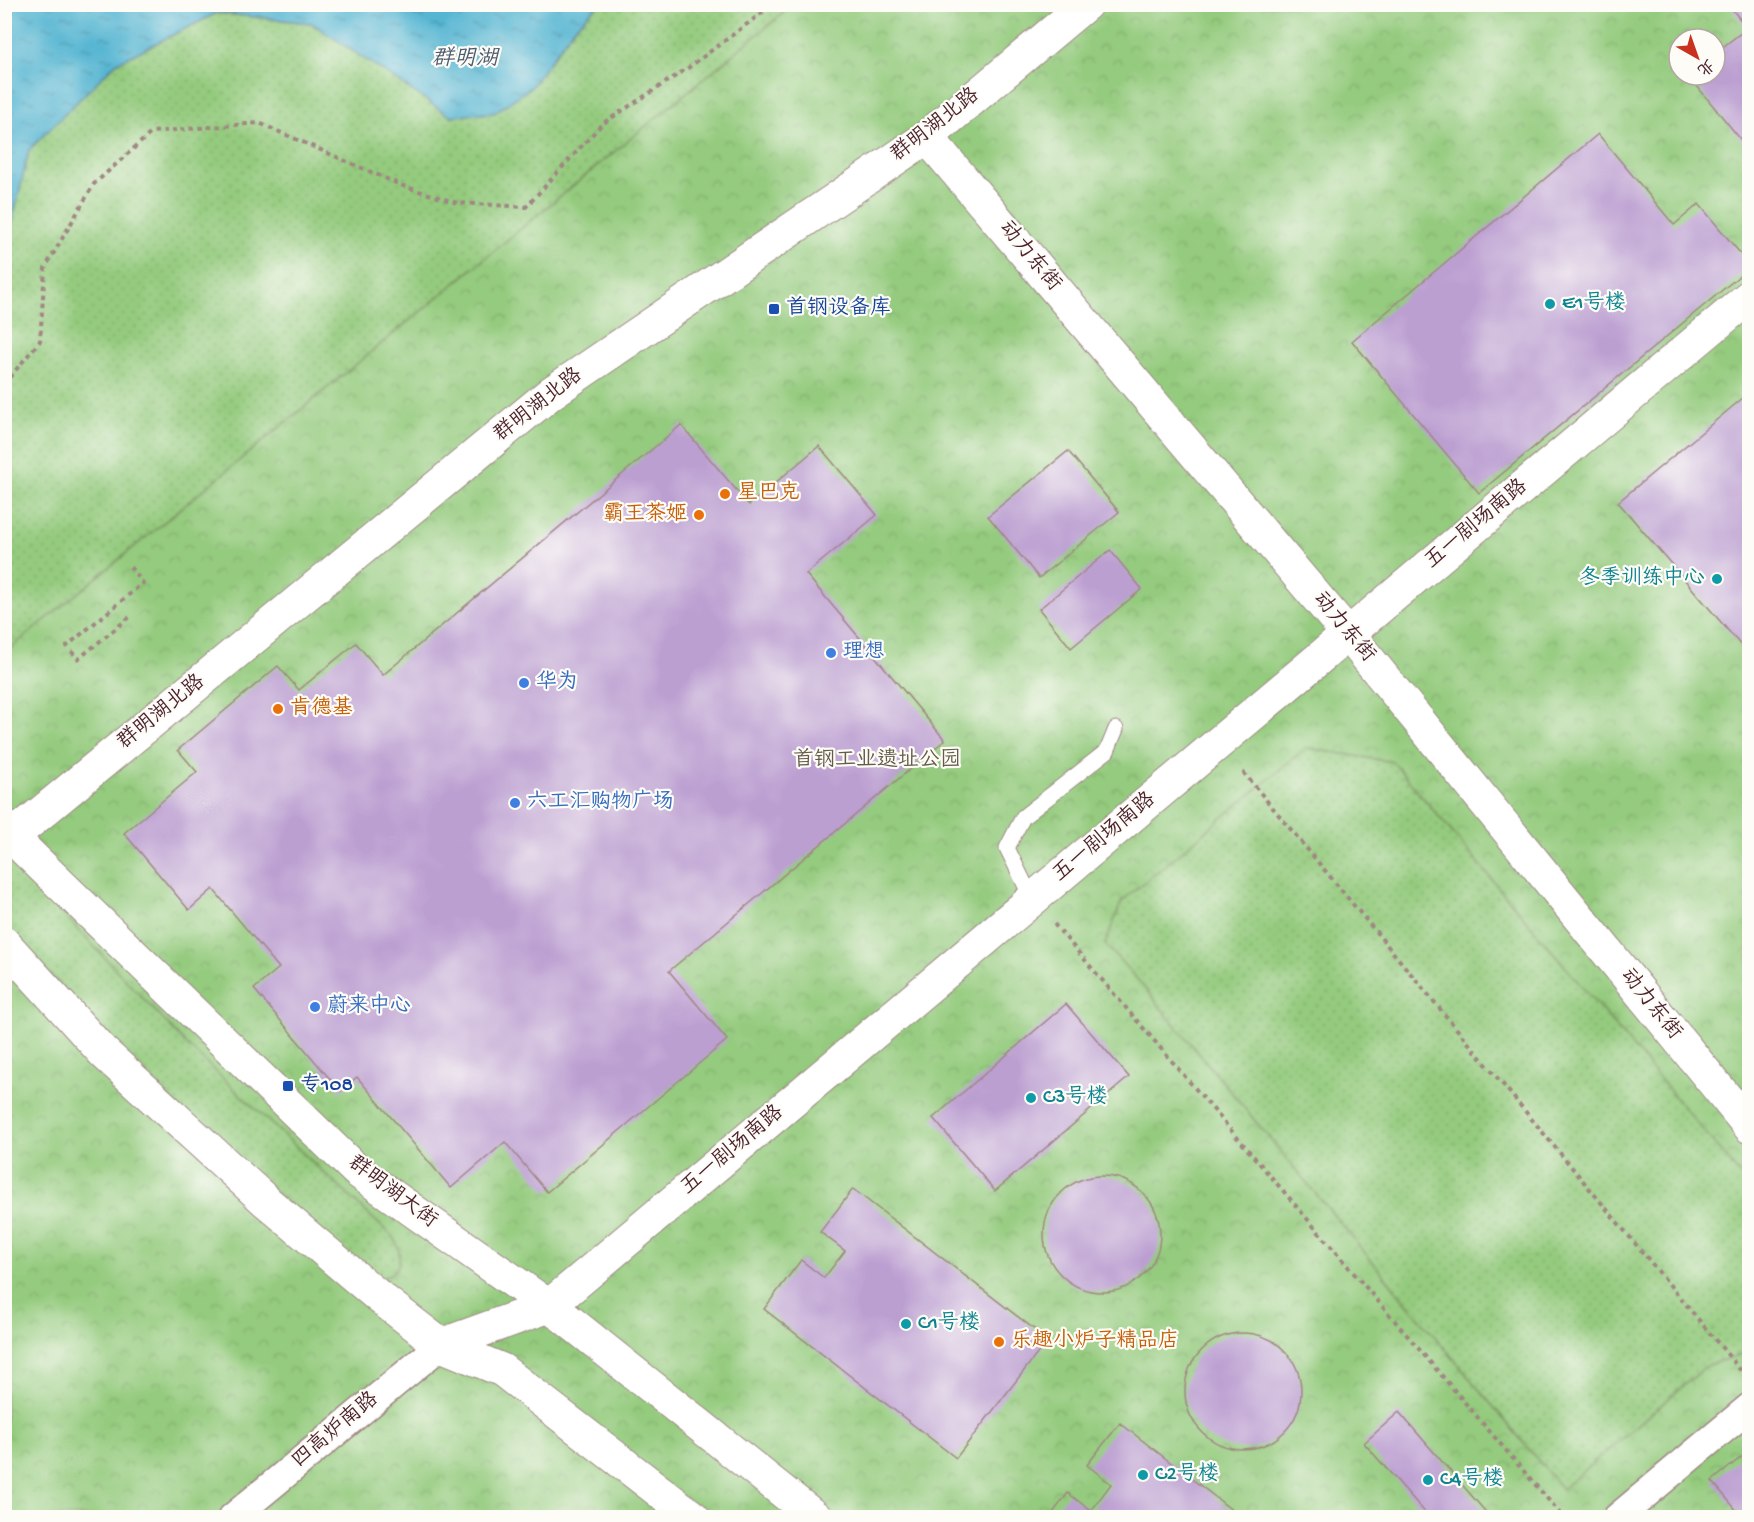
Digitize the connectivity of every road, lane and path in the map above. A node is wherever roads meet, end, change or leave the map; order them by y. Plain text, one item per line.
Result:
1 (774, 4) edge
2 (1086, 4) edge
3 (927, 137) junction
4 (1749, 296) edge
5 (4, 384) edge
6 (130, 567) dead end
7 (131, 616) dead end
8 (1348, 634) junction
9 (1116, 729) dead end
10 (1243, 772) dead end
11 (9, 831) edge
12 (1032, 899) junction
13 (4, 943) edge
14 (1749, 1127) edge
15 (549, 1306) junction
16 (441, 1345) junction
17 (1749, 1380) edge
18 (1749, 1407) edge
19 (232, 1518) edge
20 (694, 1518) edge
21 (816, 1518) edge
22 (1564, 1518) edge
23 (1617, 1518) edge

1 - 5 path
2 - 3 street, 群明湖北路
3 - 8 street, 动力东街
3 - 11 street, 群明湖北路
4 - 8 street, 五一剧场南路
6 - 7 path
8 - 12 street, 五一剧场南路
8 - 14 street, 动力东街
9 - 12 lane
10 - 17 path
11 - 15 street, 群明湖大街
12 - 15 street, 五一剧场南路
12 - 22 path
13 - 16 street
15 - 16 street, 五一剧场南路
15 - 21 street, 群明湖大街
16 - 19 street, 四高炉南路
16 - 20 street
18 - 23 street

